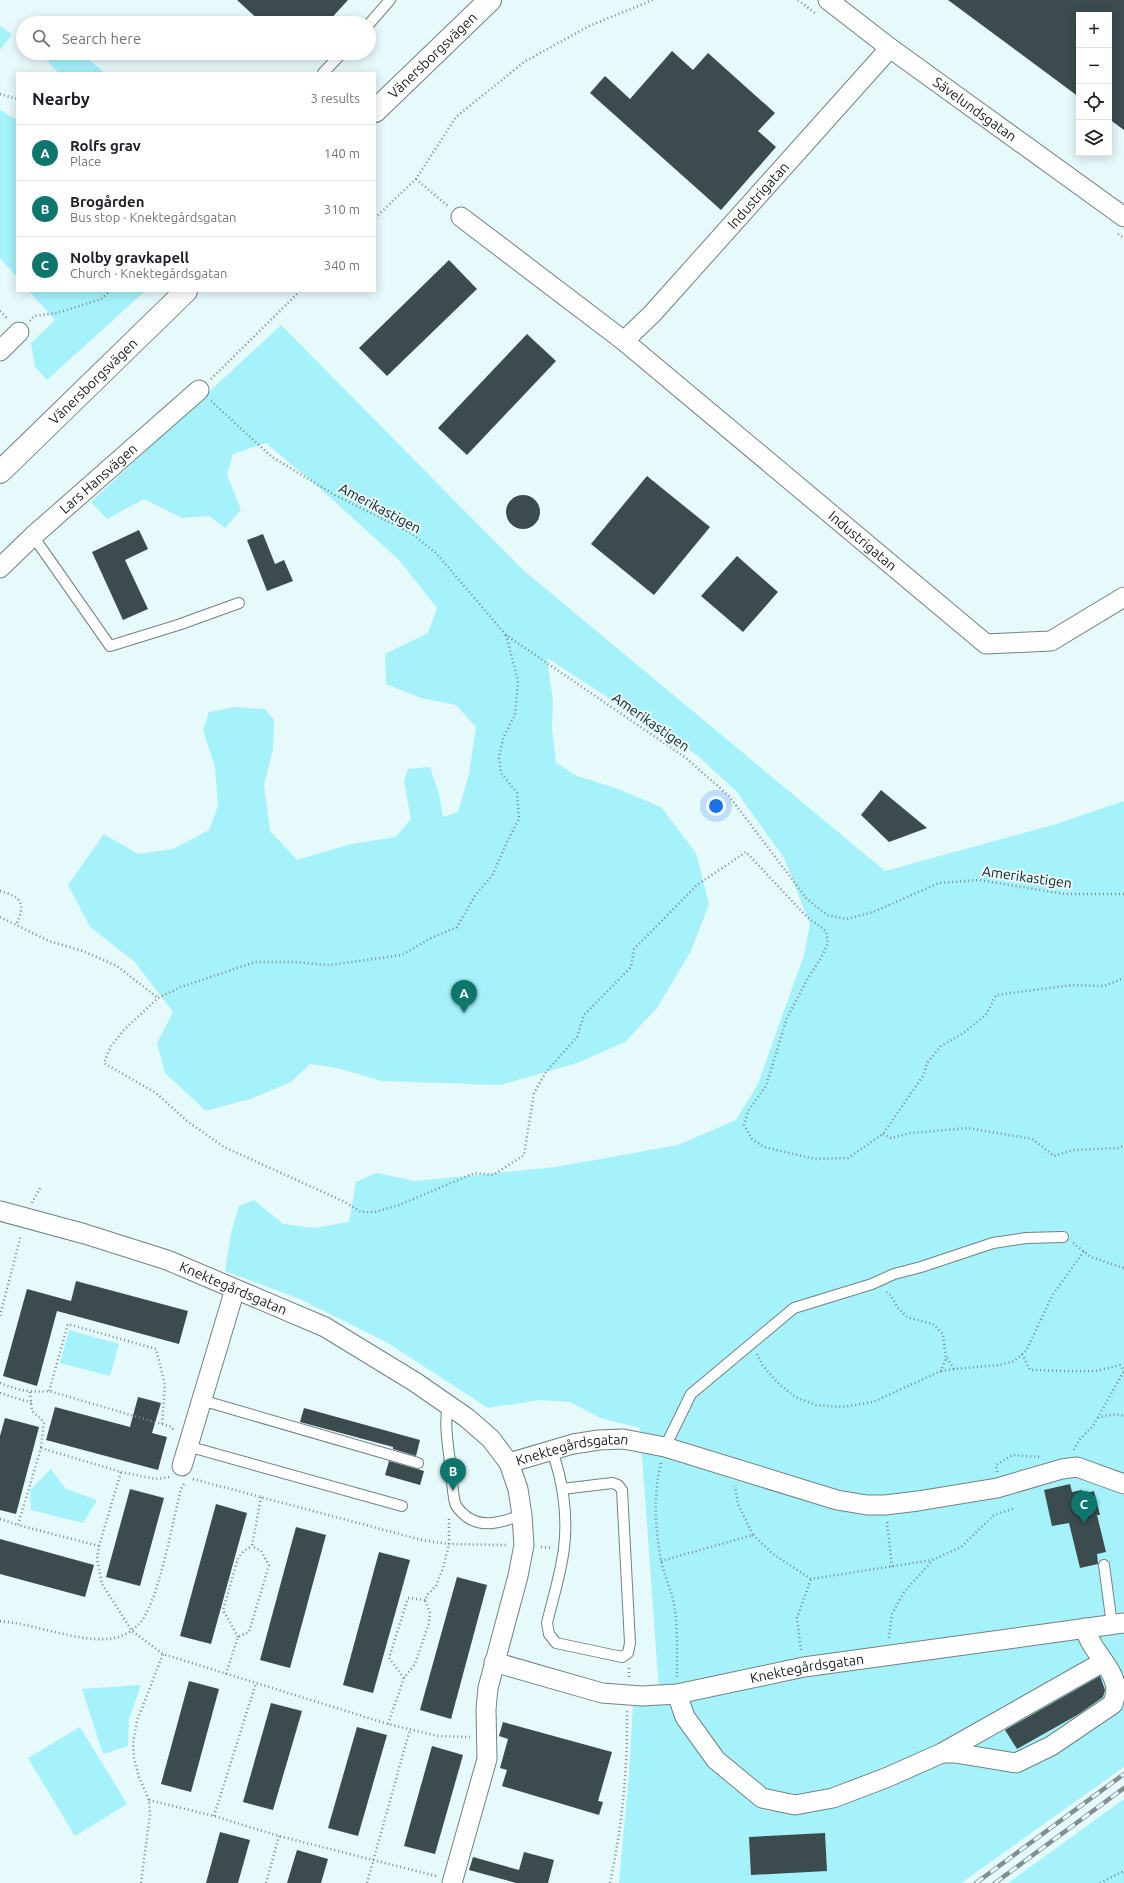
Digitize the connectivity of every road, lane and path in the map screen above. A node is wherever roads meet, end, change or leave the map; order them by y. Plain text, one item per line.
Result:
1 (390, 0) edge
2 (490, 0) edge
3 (654, 0) edge
4 (828, 0) edge
5 (376, 16) edge
6 (890, 48) junction
7 (335, 60) edge
8 (324, 72) edge
9 (0, 94) edge
10 (16, 99) edge
11 (376, 110) edge
12 (416, 179) junction
13 (376, 217) edge
14 (461, 217) joint
15 (1124, 217) edge
16 (109, 292) edge
17 (181, 292) edge
18 (185, 292) edge
19 (299, 292) edge
20 (19, 332) joint
21 (624, 341) junction
22 (2, 347) edge
23 (199, 390) junction
24 (0, 454) edge
25 (0, 472) edge
26 (33, 536) junction
27 (0, 568) edge
28 (1124, 597) edge
29 (239, 603) dead end
30 (506, 635) junction
31 (0, 892) edge
32 (1124, 894) edge
33 (0, 917) edge
34 (16, 925) junction
35 (1124, 978) edge
36 (158, 998) junction
37 (883, 1134) junction
38 (1124, 1145) edge
39 (41, 1186) dead end
40 (30, 1207) dead end
41 (0, 1211) edge
42 (21, 1235) dead end
43 (1063, 1237) joint
44 (1084, 1251) junction
45 (1124, 1268) edge
46 (872, 1284) junction
47 (235, 1289) junction
48 (0, 1316) edge
49 (752, 1343) junction
50 (1022, 1354) junction
51 (946, 1358) junction
52 (954, 1369) junction
53 (941, 1371) junction
54 (1124, 1371) edge
55 (0, 1383) edge
56 (49, 1391) junction
57 (30, 1392) junction
58 (0, 1393) edge
59 (201, 1400) junction
60 (32, 1403) junction
61 (448, 1405) junction
62 (1124, 1416) edge
63 (1098, 1418) junction
64 (162, 1424) junction
65 (181, 1439) junction
66 (665, 1447) junction
67 (40, 1448) junction
68 (551, 1449) junction
69 (418, 1463) dead end
70 (509, 1463) junction
71 (1062, 1469) junction
72 (178, 1471) joint
73 (740, 1471) junction
74 (121, 1472) junction
75 (1124, 1484) edge
76 (997, 1488) junction
77 (562, 1489) junction
78 (261, 1497) junction
79 (885, 1505) junction
80 (402, 1506) dead end
81 (1015, 1508) dead end
82 (522, 1515) junction
83 (0, 1519) edge
84 (18, 1525) junction
85 (753, 1534) junction
86 (449, 1544) junction
87 (524, 1545) junction
88 (99, 1546) junction
89 (252, 1546) junction
90 (564, 1549) junction
91 (932, 1560) junction
92 (661, 1561) junction
93 (1104, 1565) dead end
94 (892, 1566) junction
95 (811, 1579) junction
96 (425, 1600) junction
97 (0, 1621) edge
98 (1118, 1624) edge
99 (1085, 1628) junction
100 (132, 1631) junction
101 (238, 1637) junction
102 (163, 1654) junction
103 (891, 1655) junction
104 (494, 1662) junction
105 (1103, 1662) junction
106 (804, 1667) junction
107 (226, 1674) junction
108 (404, 1678) junction
109 (256, 1683) junction
110 (677, 1694) junction
111 (627, 1696) junction
112 (388, 1724) junction
113 (410, 1729) junction
114 (487, 1737) junction
115 (942, 1753) junction
116 (149, 1800) junction
117 (214, 1816) junction
118 (279, 1836) junction
119 (373, 1859) junction
120 (1124, 1871) edge
121 (452, 1882) edge
122 (141, 1883) edge
123 (266, 1883) edge
124 (367, 1883) edge
125 (610, 1883) edge
126 (1100, 1883) edge

1 - 5 lane
2 - 11 main road, Vänersborgsvägen
3 - 12 path
4 - 6 street, Sävelundsgatan
6 - 15 street, Sävelundsgatan
6 - 21 street, Industrigatan
7 - 8 lane
9 - 10 path
12 - 13 path
12 - 14 path
14 - 21 street, Industrigatan
16 - 20 path
17 - 24 main road, Vänersborgsvägen
18 - 25 main road, Vänersborgsvägen
19 - 23 path
20 - 22 street
21 - 28 street, Industrigatan
23 - 26 street, Lars Hansvägen
23 - 30 path, Amerikastigen
26 - 27 street, Lars Hansvägen
26 - 29 lane
30 - 32 path, Amerikastigen
30 - 36 path
31 - 34 path
33 - 34 path
34 - 36 path
35 - 37 path
36 - 37 path
37 - 38 path
39 - 40 path
41 - 47 street, Knektegårdsgatan
42 - 48 path
43 - 44 path
43 - 46 lane
44 - 45 path
44 - 50 path
46 - 49 lane
46 - 51 path
47 - 59 street
47 - 61 street, Knektegårdsgatan
49 - 53 path
49 - 66 lane
50 - 52 path
50 - 54 path
51 - 52 path
51 - 53 path
52 - 53 path
54 - 63 path
55 - 57 path
56 - 57 path
56 - 64 path
56 - 64 path
57 - 60 path
58 - 60 path
59 - 65 street
59 - 69 lane
60 - 67 path
61 - 70 street, Knektegårdsgatan
61 - 82 lane
62 - 63 path
63 - 71 path
64 - 65 path
65 - 72 street
65 - 80 lane
66 - 68 street, Knektegårdsgatan
66 - 73 street, Knektegårdsgatan
66 - 92 path
67 - 74 path
67 - 84 path
68 - 70 street, Knektegårdsgatan
68 - 77 lane
70 - 82 street, Knektegårdsgatan
71 - 75 street, Knektegårdsgatan
71 - 76 street, Knektegårdsgatan
71 - 76 path
72 - 74 path
73 - 79 street, Knektegårdsgatan
73 - 85 path
74 - 88 path
76 - 79 street, Knektegårdsgatan
77 - 90 lane
77 - 90 lane
78 - 86 path
78 - 89 path
78 - 100 path
79 - 94 path
81 - 91 path
82 - 87 street, Knektegårdsgatan
83 - 84 path
84 - 88 path
85 - 92 path
85 - 95 path
86 - 87 path
86 - 96 path
87 - 90 path
87 - 104 street, Knektegårdsgatan
88 - 100 path
89 - 101 path
89 - 101 path
91 - 94 path
91 - 103 path
92 - 110 path
93 - 98 lane
94 - 95 path
95 - 106 path
96 - 108 path
96 - 108 path
97 - 100 path
98 - 99 street, Knektegårdsgatan
99 - 103 street, Knektegårdsgatan
99 - 105 street
100 - 102 path
101 - 107 path
102 - 107 path
102 - 116 path
103 - 106 street, Knektegårdsgatan
104 - 111 street, Knektegårdsgatan
104 - 114 street, Knektegårdsgatan
105 - 115 street
105 - 115 street
106 - 110 street, Knektegårdsgatan
107 - 109 path
108 - 112 path
109 - 112 path
109 - 117 path
110 - 111 street, Knektegårdsgatan
110 - 115 street
111 - 125 path
112 - 113 path
113 - 114 path
113 - 119 path
114 - 121 street, Knektegårdsgatan
116 - 117 path
116 - 122 path
117 - 118 path
118 - 119 path
118 - 123 path
119 - 121 path
119 - 124 path
120 - 126 path

